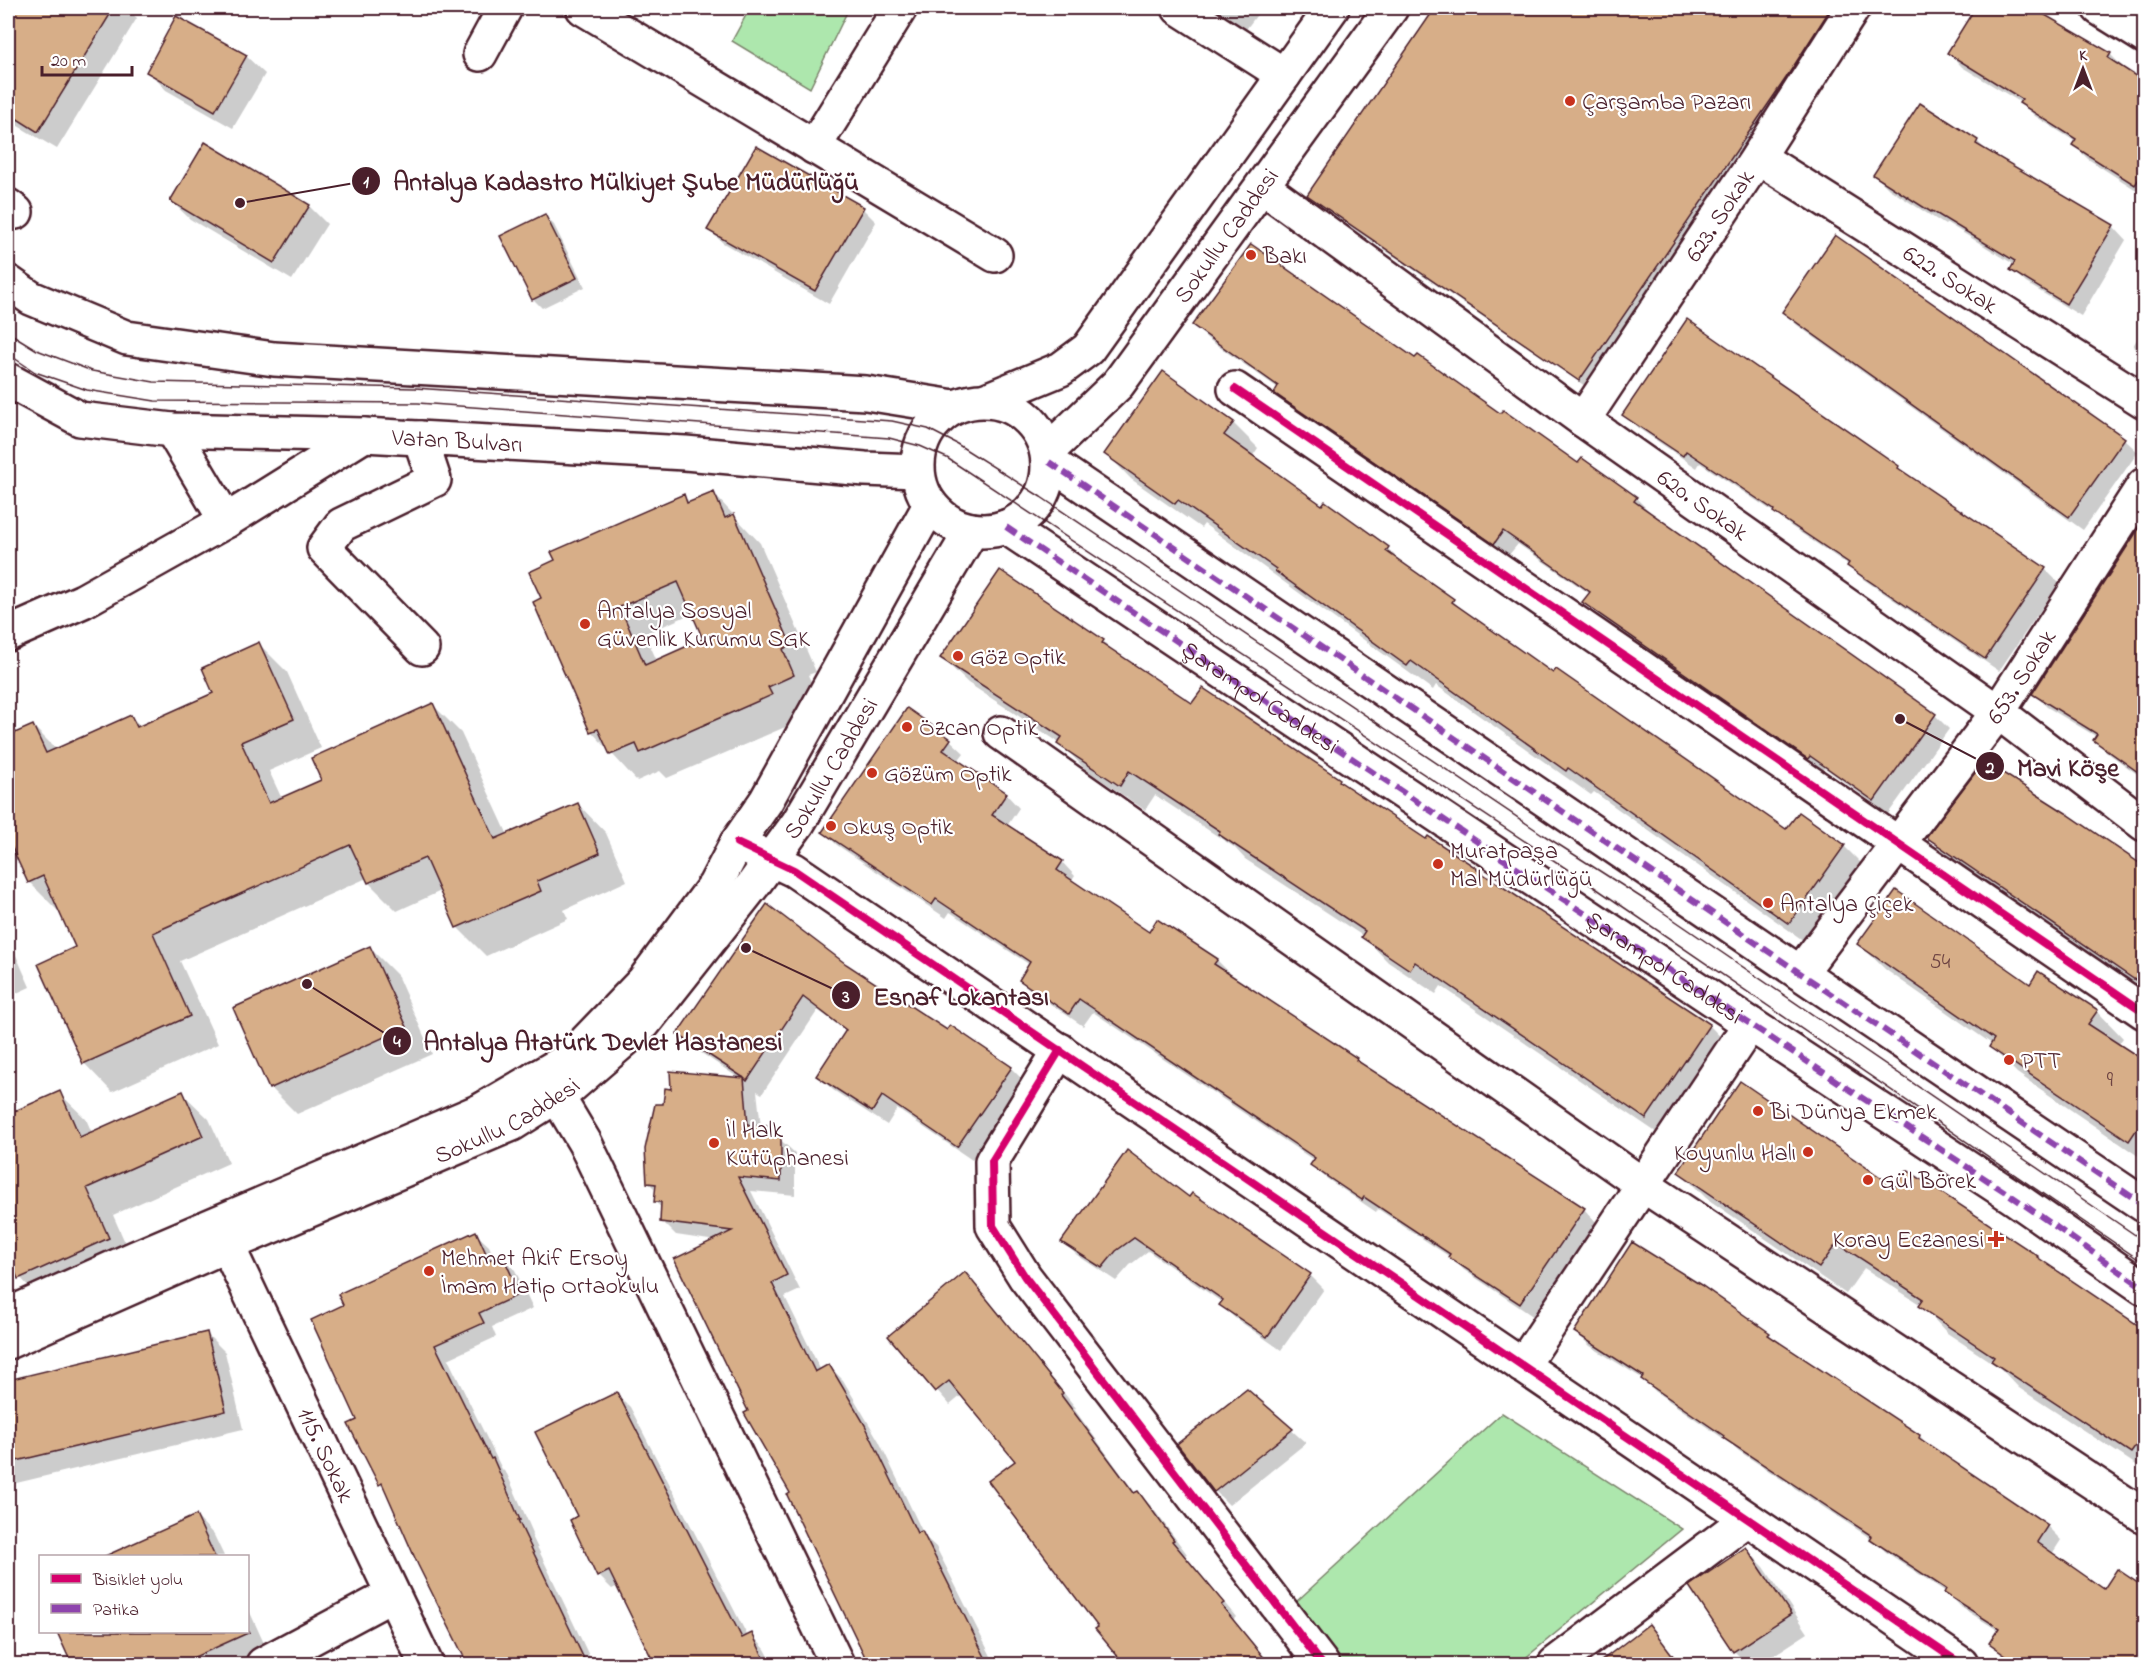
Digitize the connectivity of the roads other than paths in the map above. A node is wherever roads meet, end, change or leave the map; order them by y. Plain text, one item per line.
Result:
1 (505, 8) edge
2 (583, 8) edge
3 (900, 8) edge
4 (1179, 8) edge
5 (1332, 8) edge
6 (1391, 8) edge
7 (1853, 8) edge
8 (2099, 8) edge
9 (2145, 36) edge
10 (480, 54) dead end
11 (1284, 75) junction
12 (814, 147) junction
13 (1758, 157) junction
14 (1262, 186) junction
15 (995, 255) dead end
16 (8, 282) edge
17 (8, 380) edge
18 (1235, 389) dead end
19 (986, 400) junction
20 (2145, 401) edge
21 (954, 407) junction
22 (1583, 420) junction
23 (172, 430) junction
24 (364, 435) junction
25 (420, 438) junction
26 (1048, 457) junction
27 (917, 471) junction
28 (2145, 485) edge
29 (930, 505) junction
30 (226, 521) junction
31 (1006, 527) junction
32 (972, 530) junction
33 (8, 634) edge
34 (422, 648) dead end
35 (1998, 712) junction
36 (1001, 733) dead end
37 (2145, 824) edge
38 (737, 843) junction
39 (1899, 843) junction
40 (771, 860) junction
41 (1800, 973) junction
42 (2145, 1012) edge
43 (1750, 1024) junction
44 (1060, 1050) junction
45 (547, 1086) junction
46 (1643, 1185) junction
47 (2145, 1205) edge
48 (227, 1245) junction
49 (2145, 1288) edge
50 (8, 1315) edge
51 (8, 1342) edge
52 (1522, 1366) junction
53 (2145, 1516) edge
54 (1746, 1520) junction
55 (392, 1595) junction
56 (262, 1665) edge
57 (426, 1665) edge
58 (837, 1665) edge
59 (1322, 1665) edge
60 (1555, 1665) edge
61 (1961, 1665) edge

1 - 10 street
2 - 12 street
3 - 12 street
4 - 11 street
5 - 11 street, Sokullu Caddesi
6 - 14 street, Sokullu Caddesi
7 - 13 street, 623. Sokak
8 - 9 street
11 - 19 street, Sokullu Caddesi
12 - 15 street
13 - 20 street, 622. Sokak
13 - 22 street, 623. Sokak
14 - 22 street, 620. Sokak
14 - 26 street, Sokullu Caddesi
16 - 21 street
17 - 23 street, Vatan Bulvarı
18 - 39 street
19 - 21 street
19 - 26 street
21 - 27 street
22 - 35 street, 620. Sokak
23 - 24 street, Vatan Bulvarı
23 - 30 street
24 - 25 street, Vatan Bulvarı
24 - 30 street
25 - 27 street, Vatan Bulvarı
25 - 34 street
26 - 31 street
26 - 41 street
27 - 29 street
28 - 35 street, 653. Sokak
29 - 32 street
29 - 38 street, Sokullu Caddesi
30 - 33 street
31 - 32 street
31 - 43 street, Şarampol Caddesi
32 - 40 street, Sokullu Caddesi
35 - 37 street, 620. Sokak
35 - 39 street, 653. Sokak
36 - 46 street
38 - 40 street
38 - 45 street, Sokullu Caddesi
39 - 41 street, 653. Sokak
39 - 42 street
40 - 44 street
40 - 45 street, Sokullu Caddesi
41 - 47 street
43 - 46 street
43 - 49 street, Şarampol Caddesi
44 - 52 street
44 - 59 street
45 - 48 street, Sokullu Caddesi
45 - 50 street, Sokullu Caddesi
45 - 58 street
46 - 52 street
46 - 53 street
48 - 51 street, Sokullu Caddesi
48 - 55 street, 115. Sokak
52 - 54 street
54 - 60 street
54 - 61 street
55 - 56 street
55 - 57 street, 115. Sokak

